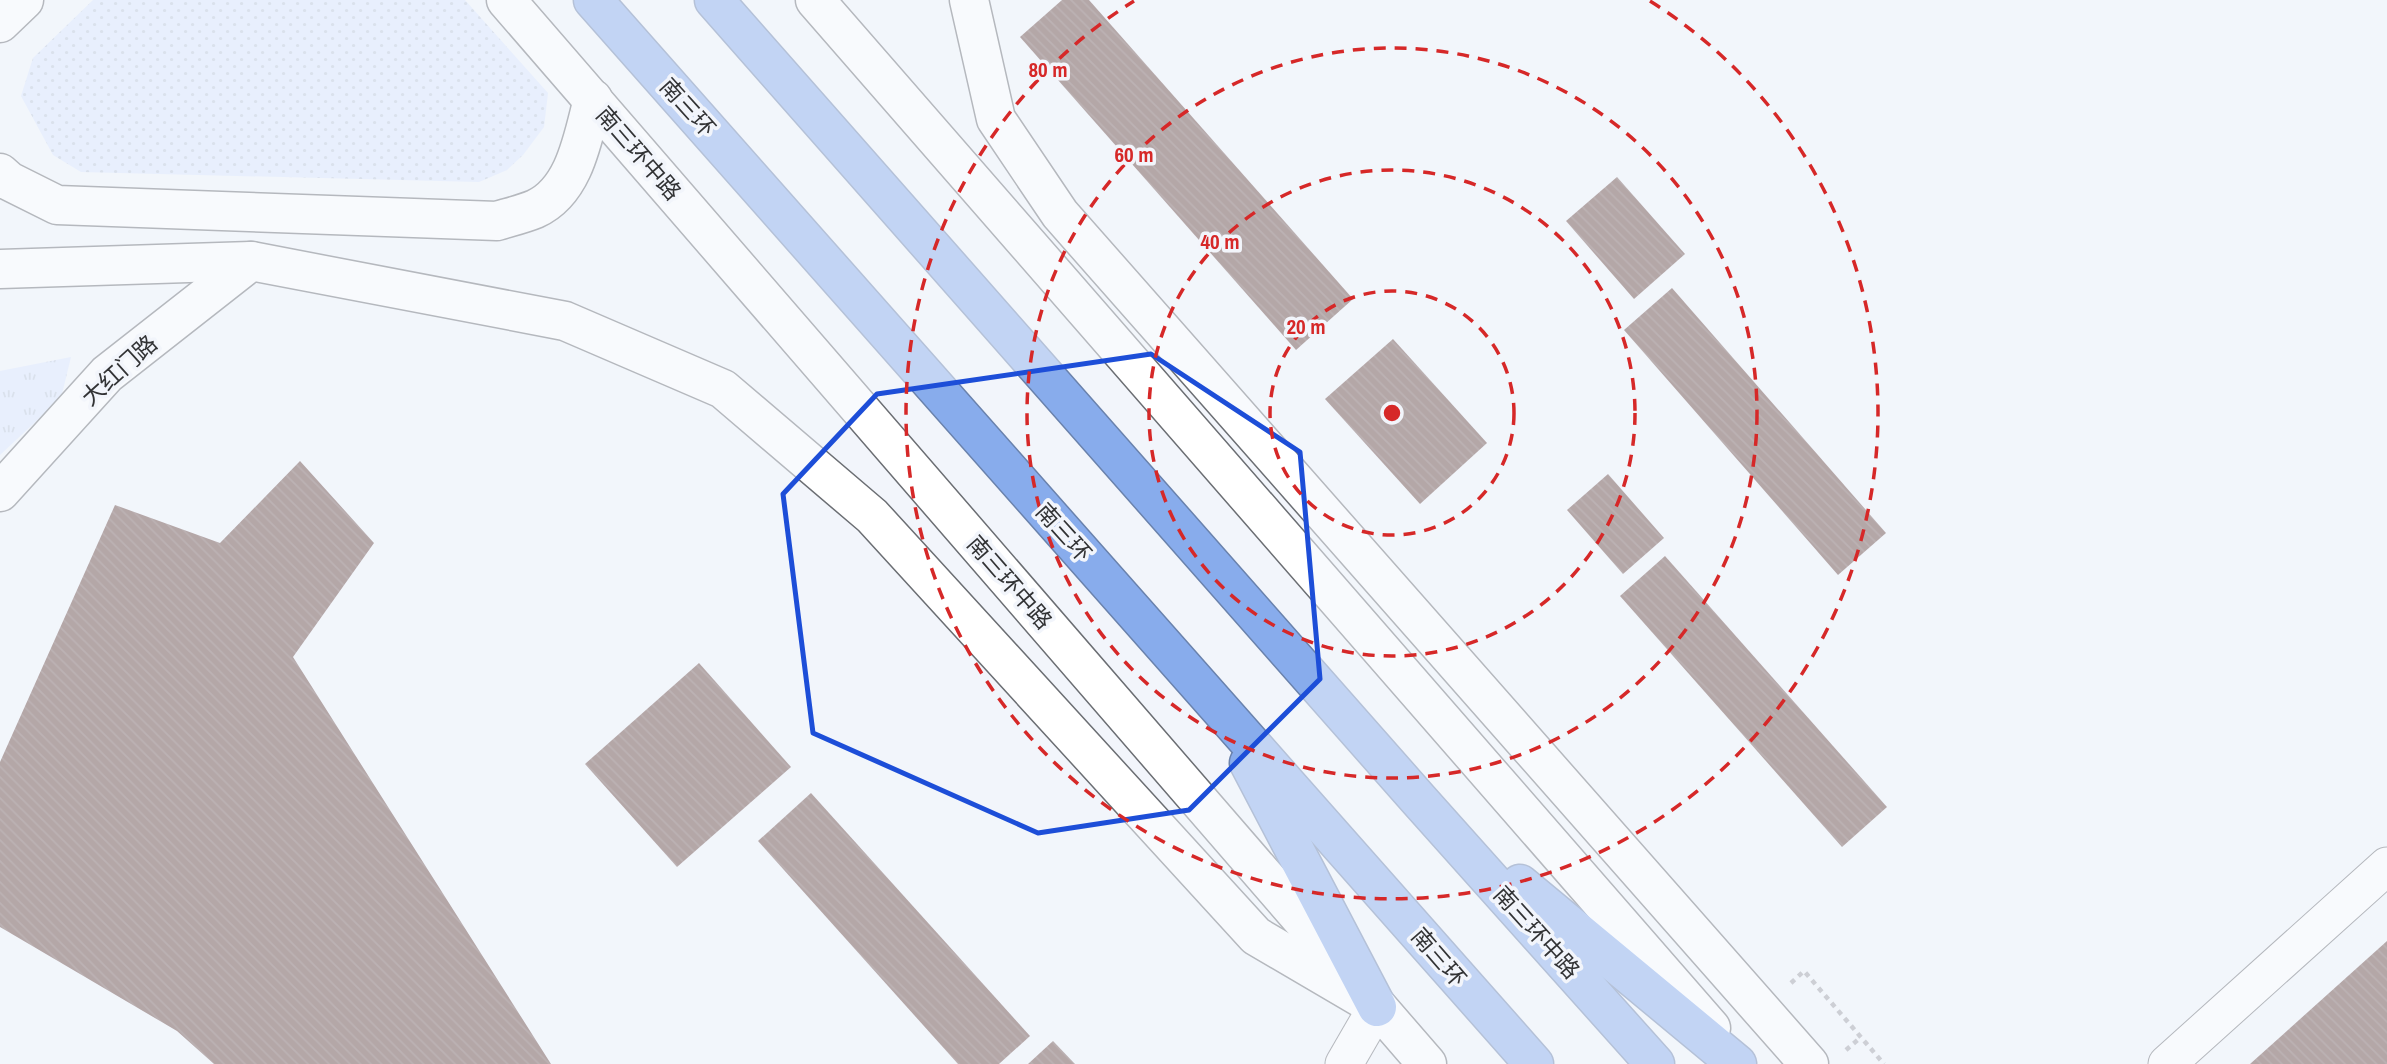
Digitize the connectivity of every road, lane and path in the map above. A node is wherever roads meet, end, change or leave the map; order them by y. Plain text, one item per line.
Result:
1 (24, 0) edge
2 (506, 0) edge
3 (593, 0) edge
4 (714, 0) edge
5 (815, 0) edge
6 (969, 0) edge
7 (0, 23) edge
8 (593, 99) junction
9 (0, 173) edge
10 (251, 261) junction
11 (0, 270) edge
12 (0, 492) edge
13 (1220, 708) junction
14 (1419, 800) junction
15 (2387, 866) edge
16 (1804, 971) dead end
17 (1377, 1007) junction
18 (1344, 1064) edge
19 (1427, 1064) edge
20 (1534, 1064) edge
21 (1655, 1064) edge
22 (1740, 1064) edge
23 (1809, 1064) edge
24 (1884, 1064) edge
25 (2167, 1064) edge

1 - 7 street
2 - 8 street, 南三环中路
3 - 13 highway, 南三环
4 - 14 highway
5 - 22 street
6 - 23 street
8 - 9 street
8 - 17 street, 南三环中路
10 - 11 street
10 - 12 street, 大红门路
10 - 17 street
13 - 17 highway
13 - 20 highway, 南三环
14 - 21 highway, 南三环中路
14 - 22 highway
15 - 25 street
16 - 24 path
17 - 18 street
17 - 19 street, 南三环中路

